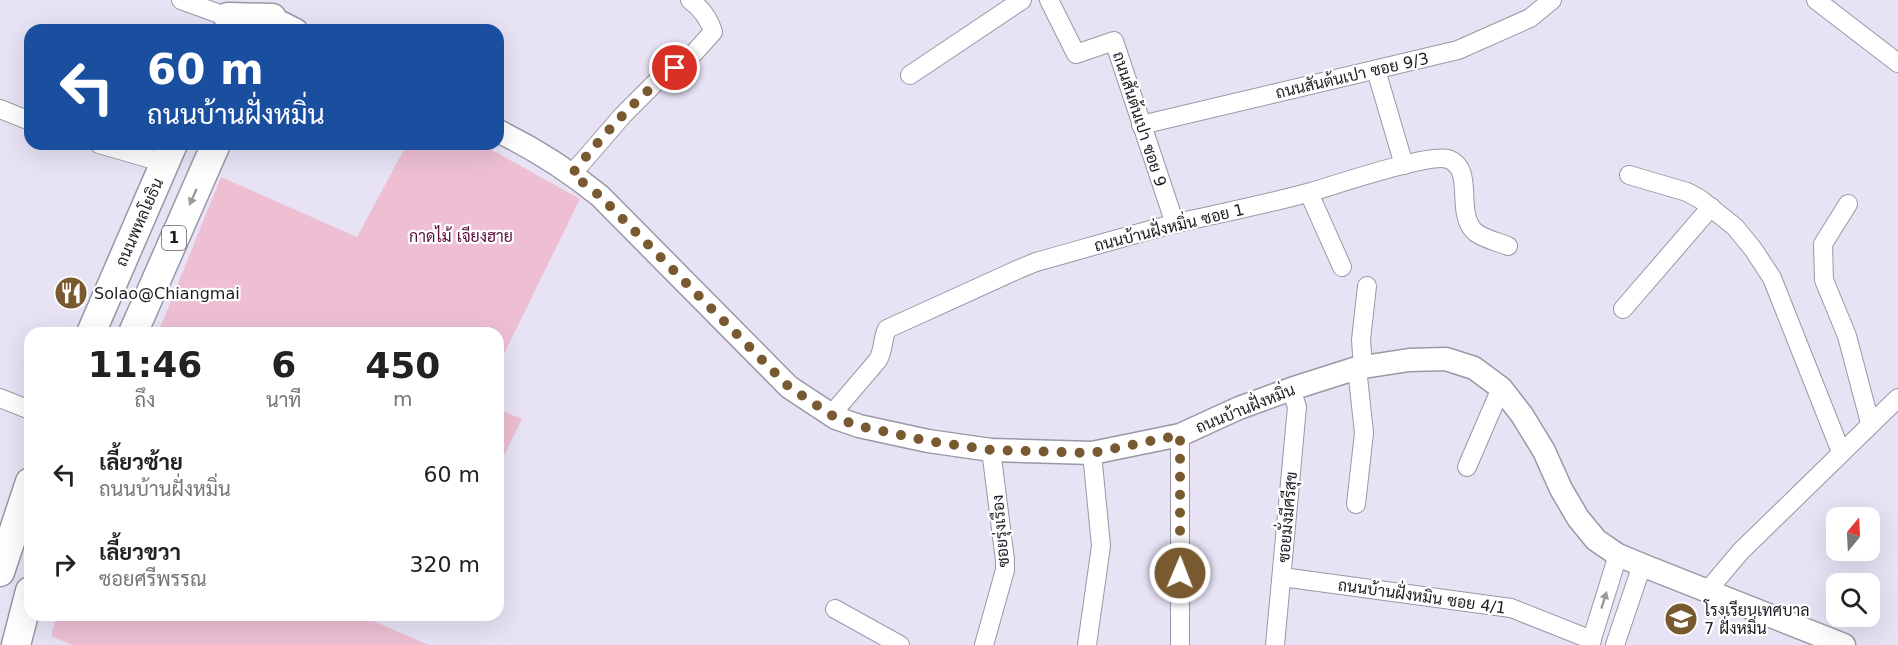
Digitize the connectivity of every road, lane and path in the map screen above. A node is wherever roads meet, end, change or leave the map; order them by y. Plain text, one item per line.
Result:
1 (181, 0) edge
2 (690, 0) edge
3 (1022, 0) edge
4 (1049, 0) edge
5 (1552, 0) edge
6 (1816, 0) edge
7 (229, 16) edge
8 (279, 20) edge
9 (1898, 63) edge
10 (1376, 70) junction
11 (910, 75) dead end
12 (0, 109) edge
13 (24, 119) edge
14 (1141, 125) junction
15 (504, 134) edge
16 (146, 150) edge
17 (213, 150) edge
18 (169, 153) edge
19 (1404, 165) junction
20 (572, 174) junction
21 (1629, 175) dead end
22 (1309, 193) junction
23 (1848, 204) dead end
24 (1711, 207) junction
25 (1175, 224) junction
26 (1508, 246) dead end
27 (1342, 267) dead end
28 (1367, 286) dead end
29 (1623, 309) dead end
30 (94, 327) edge
31 (136, 327) edge
32 (1360, 368) junction
33 (1501, 388) junction
34 (1291, 389) junction
35 (0, 398) edge
36 (1898, 398) edge
37 (24, 408) edge
38 (831, 415) junction
39 (1870, 423) junction
40 (1180, 435) junction
41 (991, 450) junction
42 (1841, 452) junction
43 (1092, 453) junction
44 (1467, 467) dead end
45 (24, 500) edge
46 (1356, 504) dead end
47 (1618, 555) junction
48 (1642, 565) junction
49 (0, 572) edge
50 (1282, 577) junction
51 (1708, 590) junction
52 (835, 609) dead end
53 (24, 612) edge
54 (1591, 643) edge
55 (16, 645) edge
56 (900, 645) edge
57 (984, 645) edge
58 (1087, 645) edge
59 (1180, 645) edge
60 (1275, 645) edge
61 (1615, 645) edge
62 (1844, 645) edge

1 - 7 street
2 - 20 street
3 - 11 street
4 - 14 street, ถนนสันต้นเปา ซอย 9
5 - 10 street, ถนนสันต้นเปา ซอย 9/3
6 - 9 street
7 - 8 main road
10 - 14 street, ถนนสันต้นเปา ซอย 9/3
10 - 19 street
12 - 13 street
14 - 25 street, ถนนสันต้นเปา ซอย 9
15 - 20 street, ถนนบ้านฝั่งหมิ่น
16 - 18 street
17 -> 31 main road, 1
18 - 30 main road, ถนนพหลโยธิน / 1
19 - 22 street, ถนนบ้านฝั่งหมิ่น ซอย 1
19 - 26 street, ถนนบ้านฝั่งหมิ่น ซอย 1
20 - 38 street, ถนนบ้านฝั่งหมิ่น
21 - 24 street
22 - 25 street, ถนนบ้านฝั่งหมิ่น ซอย 1
22 - 27 street
23 - 39 street
24 - 29 street
24 - 42 street
25 - 38 street, ถนนบ้านฝั่งหมิ่น ซอย 1
28 - 32 street
32 - 33 street, ถนนบ้านฝั่งหมิ่น
32 - 34 street, ถนนบ้านฝั่งหมิ่น
32 - 46 street
33 - 44 street
33 - 47 street, ถนนบ้านฝั่งหมิ่น
34 - 40 street, ถนนบ้านฝั่งหมิ่น
34 - 50 street, ซอยมั่งมีศรีสุข
35 - 37 street
36 - 39 street
38 - 41 street, ถนนบ้านฝั่งหมิ่น
39 - 42 street
40 - 43 street, ถนนบ้านฝั่งหมิ่น
40 - 59 street
41 - 43 street, ถนนบ้านฝั่งหมิ่น
41 - 57 street, ซอยรุ่งเรือง
42 - 51 street
43 - 58 street
45 - 49 main road
47 - 48 street, ถนนบ้านฝั่งหมิ่น
54 -> 47 street
48 - 51 street, ถนนบ้านฝั่งหมิ่น
48 - 61 street
50 - 54 street, ถนนบ้านฝั่งหมิน ซอย 4/1
50 - 60 street, ซอยมั่งมีศรีสุข
51 - 62 street, ถนนบ้านฝั่งหมิ่น
52 - 56 street
53 - 55 main road

